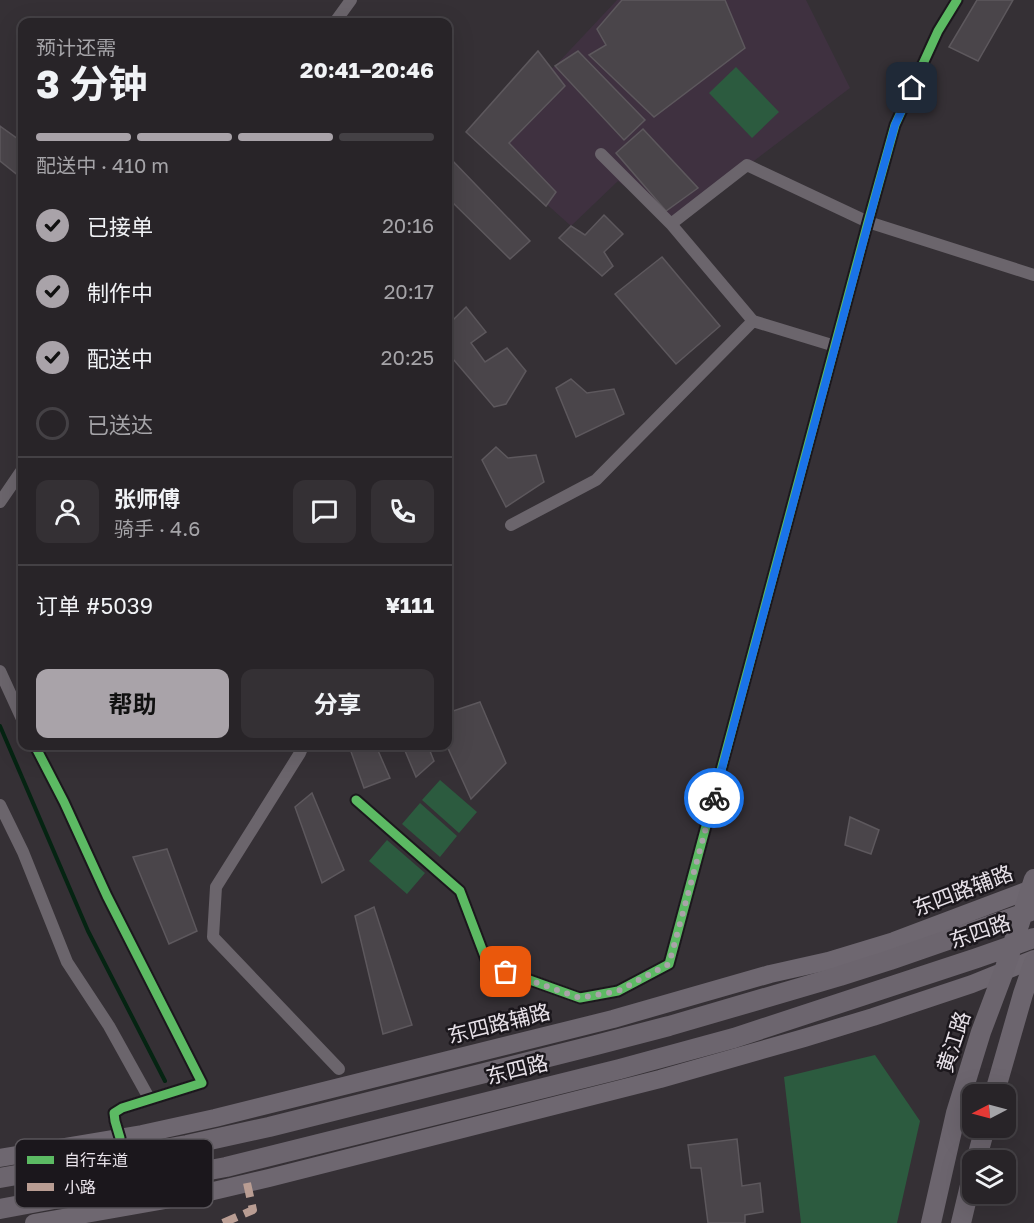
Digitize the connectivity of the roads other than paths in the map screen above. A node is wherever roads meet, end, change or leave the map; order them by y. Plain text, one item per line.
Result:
1 (351, 0) edge
2 (957, 0) edge
3 (338, 18) edge
4 (601, 154) dead end
5 (868, 222) junction
6 (671, 224) junction
7 (1034, 275) edge
8 (753, 321) junction
9 (835, 346) junction
10 (18, 476) edge
11 (0, 502) edge
12 (511, 525) dead end
13 (0, 671) edge
14 (18, 710) edge
15 (37, 750) edge
16 (301, 750) edge
17 (356, 800) dead end
18 (0, 805) edge
19 (1033, 886) edge
20 (1028, 912) edge
21 (1034, 938) edge
22 (1011, 946) junction
23 (1034, 961) edge
24 (1004, 971) junction
25 (339, 1069) dead end
26 (997, 1084) edge
27 (149, 1098) junction
28 (120, 1138) junction
29 (114, 1139) edge
30 (213, 1139) edge
31 (15, 1156) edge
32 (0, 1158) edge
33 (213, 1169) edge
34 (15, 1175) edge
35 (0, 1178) edge
36 (213, 1190) edge
37 (966, 1204) edge
38 (15, 1206) edge
39 (116, 1208) edge
40 (0, 1209) edge
41 (34, 1223) edge
42 (931, 1223) edge
43 (961, 1223) edge

1 - 3 street
2 - 5 street
4 - 6 street
5 - 6 street
5 - 7 street
5 - 9 street
6 - 8 street
8 - 9 street
8 - 12 street
9 - 17 street
10 - 11 street
13 - 14 street
15 - 27 street
16 - 25 street
18 - 27 street
19 - 20 main road, 黄江路
19 - 28 main road, 东四路辅路
20 - 22 main road, 黄江路
20 - 30 main road, 东四路
21 - 22 main road, 东四路
22 - 24 main road, 黄江路
22 - 33 main road, 东四路
23 - 24 main road
23 - 26 main road
24 - 36 main road
24 - 42 main road, 黄江路
27 - 28 street
28 - 29 main road, 东四路辅路
31 - 32 main road, 东四路辅路
34 - 35 main road, 东四路
37 - 43 main road
38 - 40 main road, 东四路
39 - 41 main road

